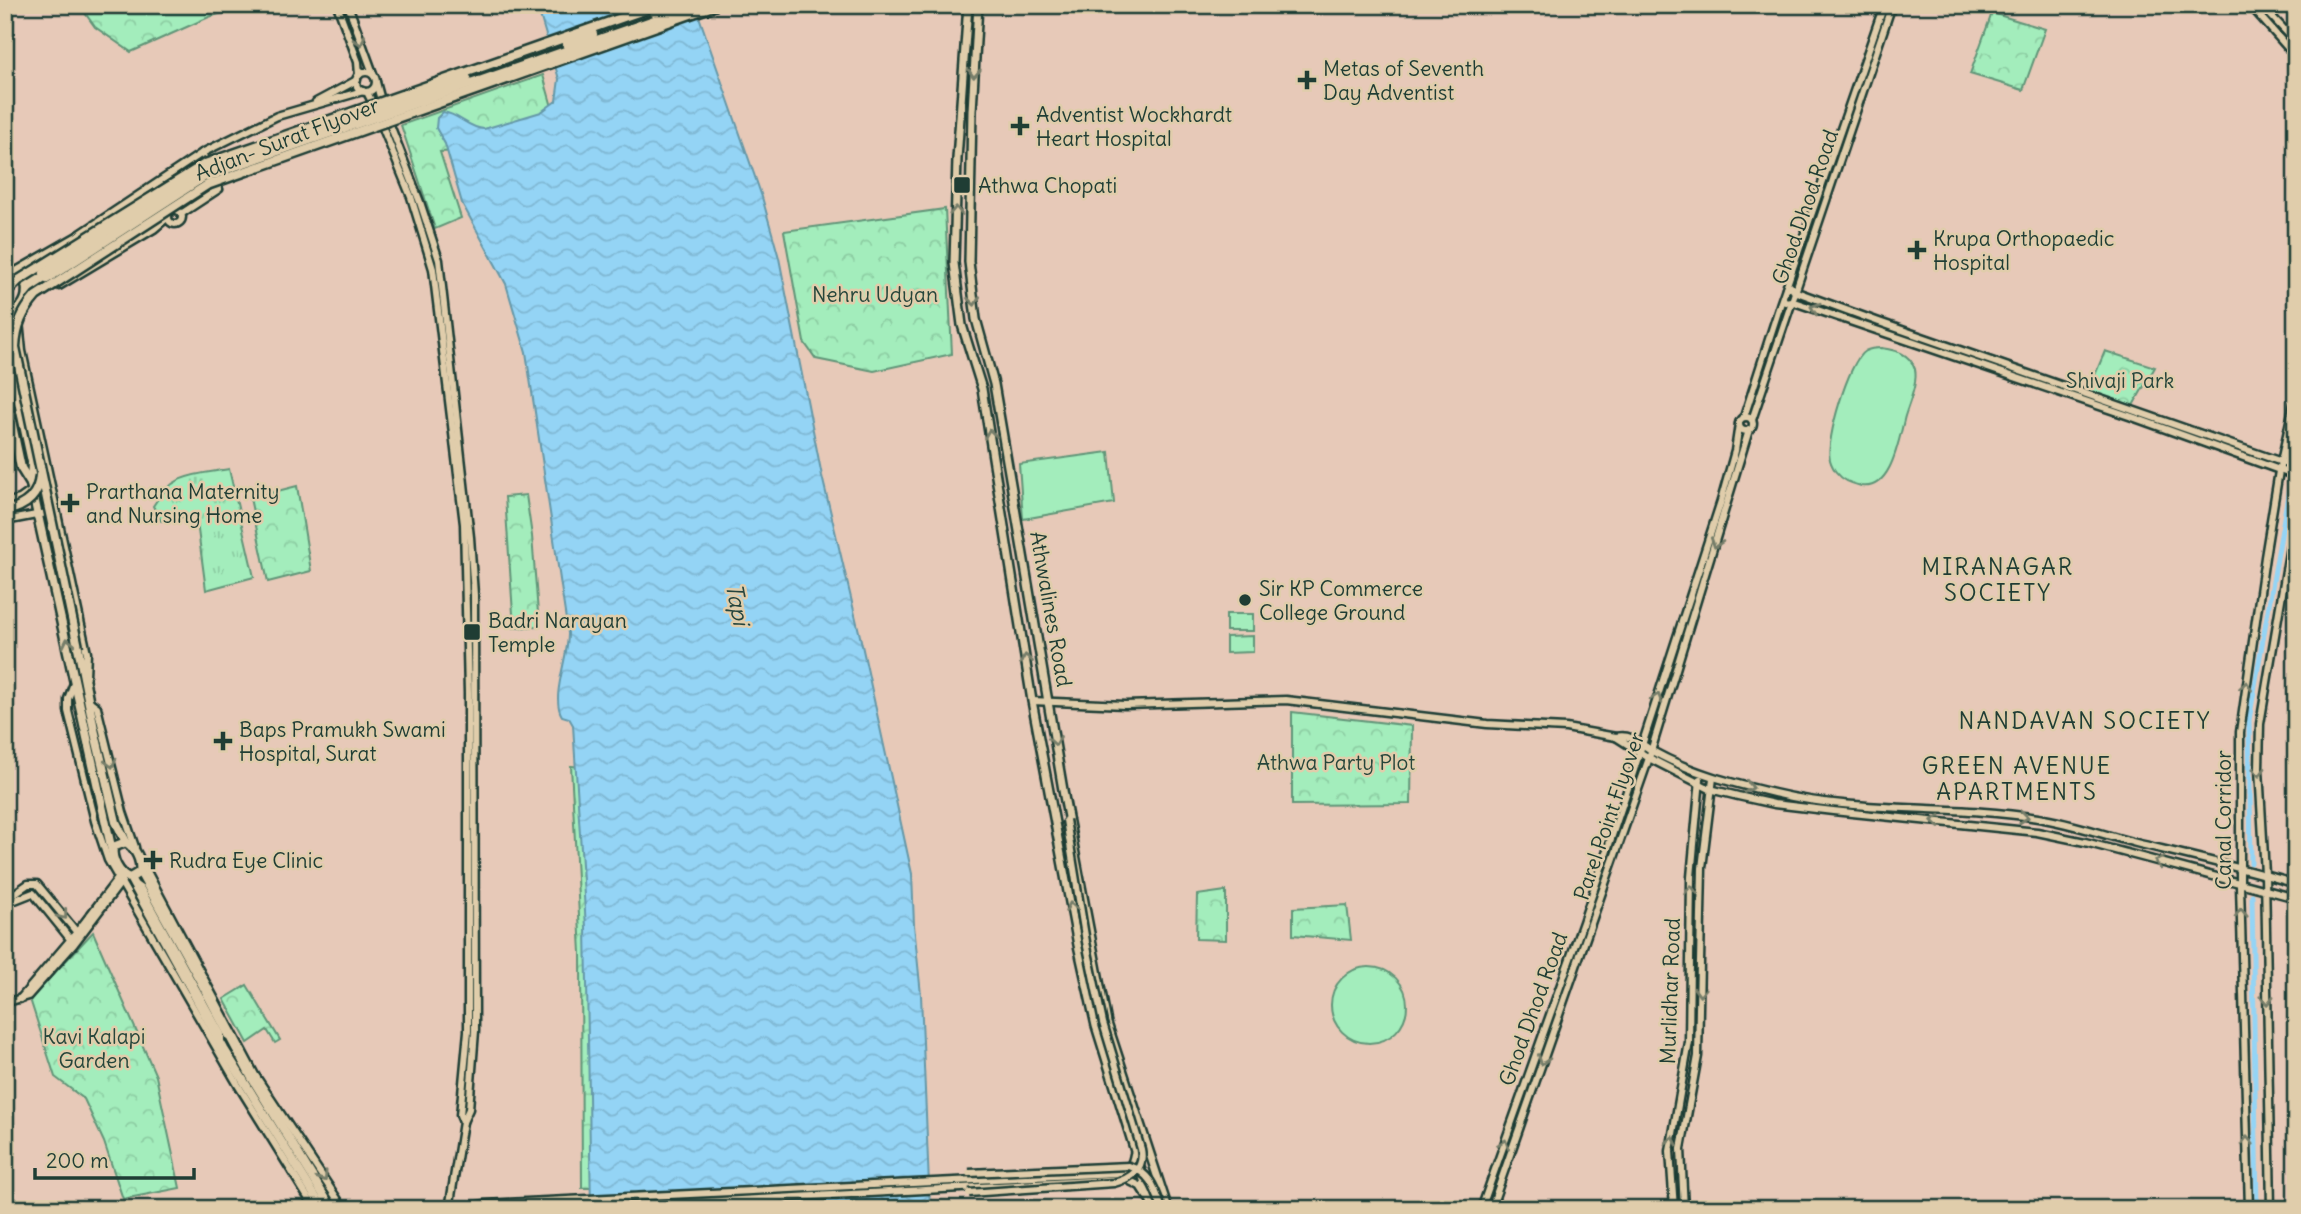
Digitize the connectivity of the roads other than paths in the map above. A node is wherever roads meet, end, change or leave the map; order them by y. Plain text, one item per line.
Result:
1 (337, 5) edge
2 (348, 5) edge
3 (658, 5) edge
4 (674, 5) edge
5 (697, 5) edge
6 (716, 5) edge
7 (968, 5) edge
8 (978, 5) edge
9 (1884, 5) edge
10 (1892, 5) edge
11 (2250, 5) edge
12 (2261, 5) edge
13 (2296, 42) edge
14 (2296, 57) edge
15 (358, 77) junction
16 (375, 79) junction
17 (365, 91) junction
18 (299, 111) junction
19 (202, 153) junction
20 (157, 184) junction
21 (173, 213) junction
22 (173, 225) junction
23 (154, 229) junction
24 (9, 267) edge
25 (46, 276) junction
26 (27, 288) junction
27 (1786, 288) junction
28 (1794, 291) junction
29 (5, 294) edge
30 (1783, 298) junction
31 (1791, 300) junction
32 (21, 308) junction
33 (5, 316) edge
34 (5, 337) edge
35 (5, 392) edge
36 (2296, 394) edge
37 (1748, 419) junction
38 (454, 424) junction
39 (1739, 424) junction
40 (1749, 430) junction
41 (2281, 463) junction
42 (36, 464) junction
43 (2296, 467) edge
44 (2279, 471) junction
45 (2296, 477) edge
46 (50, 482) junction
47 (31, 487) junction
48 (5, 503) edge
49 (5, 511) edge
50 (2296, 511) edge
51 (57, 512) junction
52 (37, 514) junction
53 (5, 521) edge
54 (75, 680) junction
55 (86, 688) junction
56 (1030, 689) junction
57 (1046, 689) junction
58 (1048, 700) junction
59 (1032, 701) junction
60 (1616, 737) junction
61 (1642, 742) junction
62 (1651, 750) junction
63 (1640, 752) junction
64 (1649, 758) junction
65 (1700, 774) junction
66 (1713, 778) junction
67 (1699, 782) junction
68 (1710, 789) junction
69 (1064, 796) junction
70 (119, 813) junction
71 (126, 842) junction
72 (112, 851) junction
73 (2240, 869) junction
74 (140, 874) junction
75 (2265, 874) junction
76 (125, 878) junction
77 (2296, 884) edge
78 (2240, 885) junction
79 (2264, 891) junction
80 (2296, 898) edge
81 (5, 902) edge
82 (78, 934) junction
83 (72, 942) junction
84 (5, 1003) edge
85 (249, 1081) junction
86 (1129, 1092) junction
87 (1117, 1096) junction
88 (1134, 1154) junction
89 (950, 1184) junction
90 (1152, 1206) edge
91 (315, 1209) edge
92 (323, 1209) edge
93 (332, 1209) edge
94 (344, 1209) edge
95 (449, 1209) edge
96 (455, 1209) edge
97 (573, 1209) edge
98 (1162, 1209) edge
99 (1168, 1209) edge
100 (1481, 1209) edge
101 (1491, 1209) edge
102 (1674, 1209) edge
103 (1684, 1209) edge
104 (2249, 1209) edge
105 (2271, 1209) edge

1 - 15 street
2 -> 16 street
3 - 29 highway, Adjan- Surat Flyover, bridge
4 - 25 highway, bridge
5 - 25 highway, bridge
6 - 42 highway, Adjan- Surat Flyover, bridge
56 -> 7 main road, Athwalines Road
8 -> 57 main road, Athwalines Road
9 - 27 street
10 - 28 street, Ghod Dhod Road
11 - 14 street
12 - 13 street
15 - 16 street
15 - 17 street
15 - 18 street
16 - 17 street
16 - 38 street
17 - 18 street
17 - 38 street
18 - 19 street
19 - 20 street
19 - 21 street
20 - 21 street
20 - 24 street
21 - 22 street
21 - 22 street
21 - 23 street
22 - 23 street
23 - 32 street
24 - 26 main road
25 - 26 highway
26 - 32 main road
27 - 28 street
27 - 30 street
28 - 31 street, Ghod Dhod Road
28 - 41 street
30 - 31 street
30 - 37 street
31 - 37 street, Ghod Dhod Road
44 -> 31 street
32 - 33 main road
32 - 46 street
34 - 42 highway, Adjan- Surat Flyover
35 - 47 highway
36 - 41 street, Canal Corridor
37 - 39 street, Ghod Dhod Road
37 - 40 street, Ghod Dhod Road
38 - 95 street
39 - 40 street
61 -> 39 street, Ghod Dhod Road
40 -> 62 street, Parel Point Flyover
41 - 43 street
41 - 44 street, Canal Corridor
42 - 47 highway, Adjan- Surat Flyover
42 - 49 highway, bridge
42 - 55 highway, Adjan- Surat Flyover, bridge
44 - 45 street
73 -> 44 street, Canal Corridor
46 - 47 street
46 - 51 street
47 - 48 street
47 - 52 highway
50 -> 75 street
51 - 52 street
51 - 55 street
52 - 53 street
54 -> 52 highway
54 - 72 highway
54 - 76 street
55 -> 70 highway, Adjan- Surat Flyover
56 - 57 main road
56 - 59 main road, Athwalines Road
57 - 58 main road, Athwalines Road
58 - 59 street
58 - 60 street
58 -> 69 main road, Athwalines Road
87 -> 59 main road, Athwalines Road
60 - 61 street
60 - 63 street
61 - 62 street
61 - 63 street, Ghod Dhod Road
62 - 64 street, Parel Point Flyover
62 - 65 street
63 - 64 street
100 -> 63 street, Ghod Dhod Road
64 - 67 street
64 -> 101 street, Parel Point Flyover
65 - 66 street
65 - 67 street, Murlidhar Road
66 - 68 street, Murlidhar Road
66 -> 73 street
67 - 68 street
102 -> 67 street, Murlidhar Road
78 -> 68 street
68 -> 103 street, Murlidhar Road
69 - 86 main road, Athwalines Road
69 - 89 street, bridge
70 - 71 highway, Adjan- Surat Flyover
70 -> 94 street
71 - 72 highway
71 - 74 highway, Adjan- Surat Flyover
72 - 76 highway
73 - 75 street
73 - 78 street, Canal Corridor
74 - 76 highway
74 - 85 highway, Adjan- Surat Flyover
75 - 77 street
75 - 79 street
76 - 82 street
76 - 85 highway
76 - 91 street
78 - 79 street
104 -> 78 street, Canal Corridor
79 - 80 street
79 -> 105 street
81 -> 82 street
81 - 83 street
82 - 83 street
83 - 84 street
85 - 92 highway
85 - 93 highway
86 - 87 main road
86 - 99 main road, Athwalines Road
87 - 88 main road, Athwalines Road
88 - 89 street
88 - 90 main road, Athwalines Road
89 - 90 street
89 - 96 street
89 - 97 street
89 - 98 street, bridge

